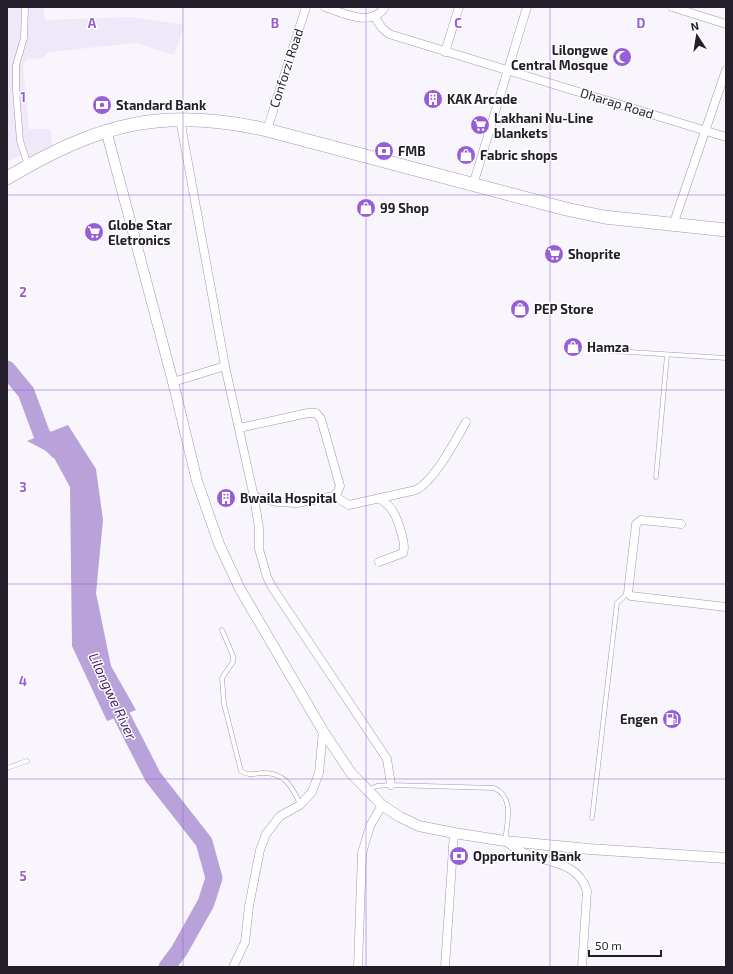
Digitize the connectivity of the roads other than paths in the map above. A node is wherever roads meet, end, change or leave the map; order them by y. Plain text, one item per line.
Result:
1 (25, 7) edge
2 (306, 7) edge
3 (325, 7) edge
4 (385, 7) edge
5 (459, 7) edge
6 (527, 7) edge
7 (672, 7) edge
8 (374, 16) junction
9 (726, 24) edge
10 (446, 52) junction
11 (507, 70) junction
12 (726, 70) edge
13 (180, 119) junction
14 (106, 130) junction
15 (267, 130) junction
16 (706, 131) junction
17 (726, 137) edge
18 (28, 165) junction
19 (7, 178) edge
20 (473, 185) junction
21 (673, 225) junction
22 (726, 230) edge
23 (598, 350) dead end
24 (667, 355) junction
25 (726, 358) edge
26 (225, 366) junction
27 (173, 382) junction
28 (466, 422) dead end
29 (239, 428) junction
30 (656, 477) dead end
31 (334, 496) junction
32 (254, 497) junction
33 (380, 499) junction
34 (681, 524) dead end
35 (379, 562) dead end
36 (628, 593) junction
37 (726, 607) edge
38 (222, 630) dead end
39 (322, 731) junction
40 (27, 761) dead end
41 (7, 768) edge
42 (391, 785) junction
43 (367, 790) junction
44 (300, 805) junction
45 (382, 805) junction
46 (592, 818) dead end
47 (454, 833) junction
48 (505, 841) junction
49 (726, 858) edge
50 (234, 967) edge
51 (358, 967) edge
52 (444, 967) edge
53 (582, 967) edge

1 - 18 street
2 - 15 street, Conforzi Road
3 - 8 street
4 - 8 street
5 - 10 street
6 - 11 street
7 - 9 street
8 - 10 street, Dharap Road
10 - 11 street, Dharap Road
11 - 16 street, Dharap Road
11 - 20 street
12 - 16 street
13 - 14 highway
13 - 15 highway
13 - 26 street
14 - 18 highway
14 - 27 street
15 - 20 highway
16 - 17 street, Dharap Road
16 - 21 street
18 - 19 highway
20 - 21 highway
21 - 22 highway
23 - 24 lane
24 - 25 lane
24 - 30 lane
26 - 27 street
26 - 29 street
27 - 39 street
28 - 33 street
29 - 31 street
29 - 32 street
31 - 32 street
31 - 33 street
32 - 42 street
33 - 35 street
34 - 36 street
36 - 37 street
36 - 46 lane
38 - 44 lane
39 - 43 street
39 - 44 street
40 - 41 lane
42 - 43 lane
42 - 48 lane
43 - 45 street
44 - 50 street
45 - 47 street
45 - 51 street
47 - 48 street
47 - 52 street
48 - 49 street
48 - 53 street

